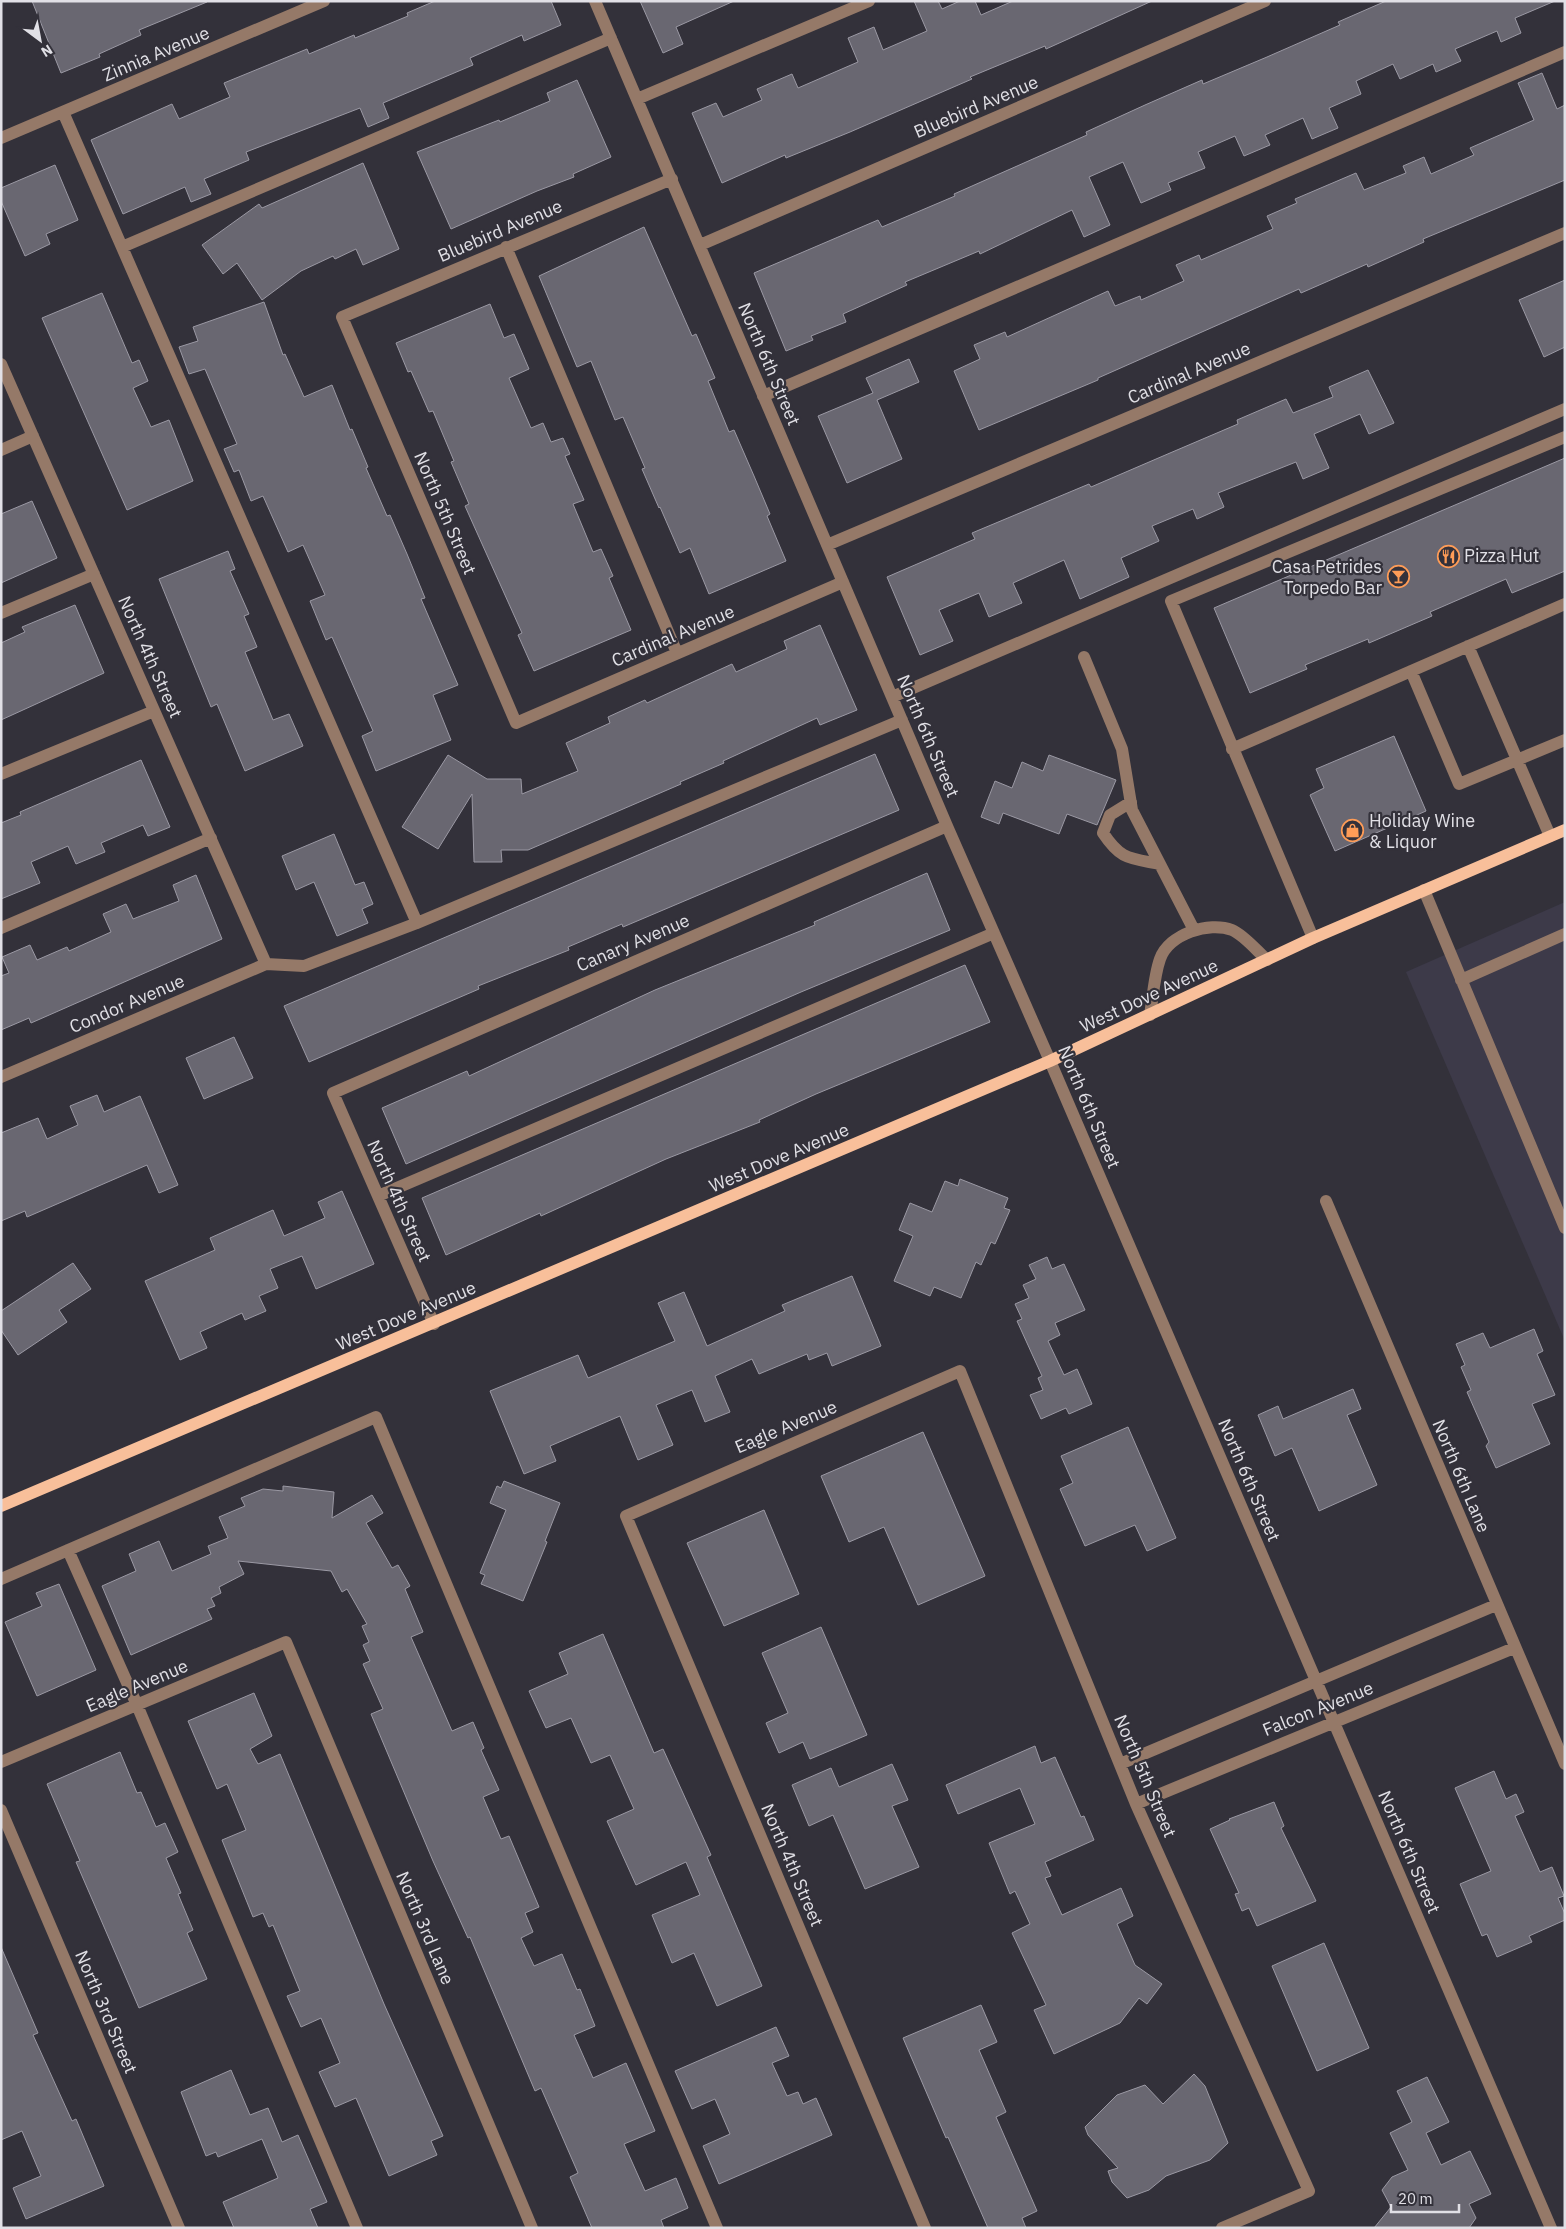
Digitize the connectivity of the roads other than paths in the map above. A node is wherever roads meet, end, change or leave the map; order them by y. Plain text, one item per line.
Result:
1 (324, 1) edge
2 (595, 1) edge
3 (869, 1) edge
4 (1265, 1) edge
5 (611, 38) junction
6 (1565, 52) edge
7 (637, 98) junction
8 (63, 112) junction
9 (1, 138) edge
10 (672, 179) junction
11 (1565, 233) edge
12 (700, 245) junction
13 (122, 247) junction
14 (506, 247) junction
15 (342, 317) joint
16 (1, 364) edge
17 (763, 396) junction
18 (1565, 410) edge
19 (33, 436) junction
20 (1565, 437) edge
21 (1, 450) edge
22 (827, 545) junction
23 (94, 574) junction
24 (843, 582) junction
25 (1565, 604) edge
26 (1, 613) edge
27 (1468, 646) junction
28 (677, 653) junction
29 (1084, 656) dead end
30 (1411, 671) junction
31 (892, 697) junction
32 (154, 710) junction
33 (902, 720) junction
34 (516, 723) joint
35 (1565, 740) edge
36 (1232, 748) junction
37 (1517, 760) junction
38 (1, 774) edge
39 (1131, 802) junction
40 (947, 826) junction
41 (1565, 830) edge
42 (1550, 836) junction
43 (211, 838) junction
44 (1160, 864) junction
45 (1424, 890) junction
46 (416, 923) junction
47 (1, 928) edge
48 (1194, 930) junction
49 (994, 933) junction
50 (1565, 934) edge
51 (1313, 938) junction
52 (1267, 960) junction
53 (266, 964) junction
54 (1461, 980) junction
55 (1150, 1015) junction
56 (1050, 1061) junction
57 (1, 1077) edge
58 (333, 1093) joint
59 (378, 1196) junction
60 (1326, 1201) dead end
61 (1565, 1228) edge
62 (434, 1324) junction
63 (960, 1371) joint
64 (1, 1506) edge
65 (626, 1516) joint
66 (68, 1550) junction
67 (1, 1579) edge
68 (1496, 1605) junction
69 (286, 1642) joint
70 (1514, 1648) junction
71 (1316, 1680) junction
72 (137, 1705) junction
73 (1334, 1721) junction
74 (1, 1762) edge
75 (1120, 1764) junction
76 (1565, 1764) edge
77 (1136, 1804) junction
78 (1, 1810) edge
79 (179, 2228) edge
80 (356, 2228) edge
81 (532, 2228) edge
82 (717, 2228) edge
83 (925, 2228) edge
84 (1222, 2228) edge
85 (1551, 2228) edge

1 - 8 street, Zinnia Avenue
2 - 5 street, North 6th Street
3 - 7 street
4 - 12 street, Bluebird Avenue
5 - 7 street, North 6th Street
5 - 13 street
6 - 17 street
7 - 10 street, North 6th Street
8 - 9 street, Zinnia Avenue
8 - 13 street
10 - 12 street, North 6th Street
10 - 14 street, Bluebird Avenue
11 - 22 street, Cardinal Avenue
12 - 17 street, North 6th Street
13 - 46 street
14 - 15 street, Bluebird Avenue
14 - 28 street
15 - 34 street, North 5th Street
16 - 19 street, North 4th Street
17 - 22 street, North 6th Street
18 - 31 street
19 - 21 street
19 - 23 street, North 4th Street
20 - 36 street
22 - 24 street, North 6th Street
23 - 26 street
23 - 32 street, North 4th Street
24 - 28 street, Cardinal Avenue
24 - 31 street, North 6th Street
25 - 27 street
27 - 30 street
27 - 37 street
28 - 34 street, Cardinal Avenue
29 - 39 street
30 - 36 street
30 - 37 street
31 - 33 street, North 6th Street
32 - 38 street
32 - 43 street, North 4th Street
33 - 40 street, North 6th Street
33 - 46 street
35 - 37 street
36 - 51 street
37 - 42 street
39 - 44 street
39 - 44 street
40 - 49 street, North 6th Street
40 - 58 street, Canary Avenue
41 - 42 main road, West Dove Avenue
42 - 45 main road, West Dove Avenue
43 - 47 street
43 - 53 street, North 4th Street
44 - 48 street
45 - 51 main road, West Dove Avenue
45 - 54 street
46 - 53 street
48 - 52 street
48 - 55 street
49 - 56 street, North 6th Street
49 - 59 street
50 - 54 street
51 - 52 main road, West Dove Avenue
52 - 55 main road, West Dove Avenue
53 - 57 street, Condor Avenue
54 - 61 street
55 - 56 main road, West Dove Avenue
56 - 62 main road, West Dove Avenue
56 - 71 street, North 6th Street
58 - 59 street, North 4th Street
59 - 62 street, North 4th Street
60 - 68 street, North 6th Lane
62 - 64 main road, West Dove Avenue
63 - 65 street, Eagle Avenue
63 - 75 street, North 5th Street
65 - 83 street, North 4th Street
66 - 67 street
66 - 72 street
66 - 82 street
68 - 70 street, North 6th Lane
68 - 71 street, Falcon Avenue
69 - 72 street, Eagle Avenue
69 - 81 street, North 3rd Lane
70 - 73 street, Falcon Avenue
70 - 76 street, North 6th Lane
71 - 73 street, North 6th Street
71 - 75 street, Falcon Avenue
72 - 74 street, Eagle Avenue
72 - 80 street
73 - 77 street, Falcon Avenue
73 - 85 street, North 6th Street
75 - 77 street, North 5th Street
77 - 84 street, North 5th Street
78 - 79 street, North 3rd Street

